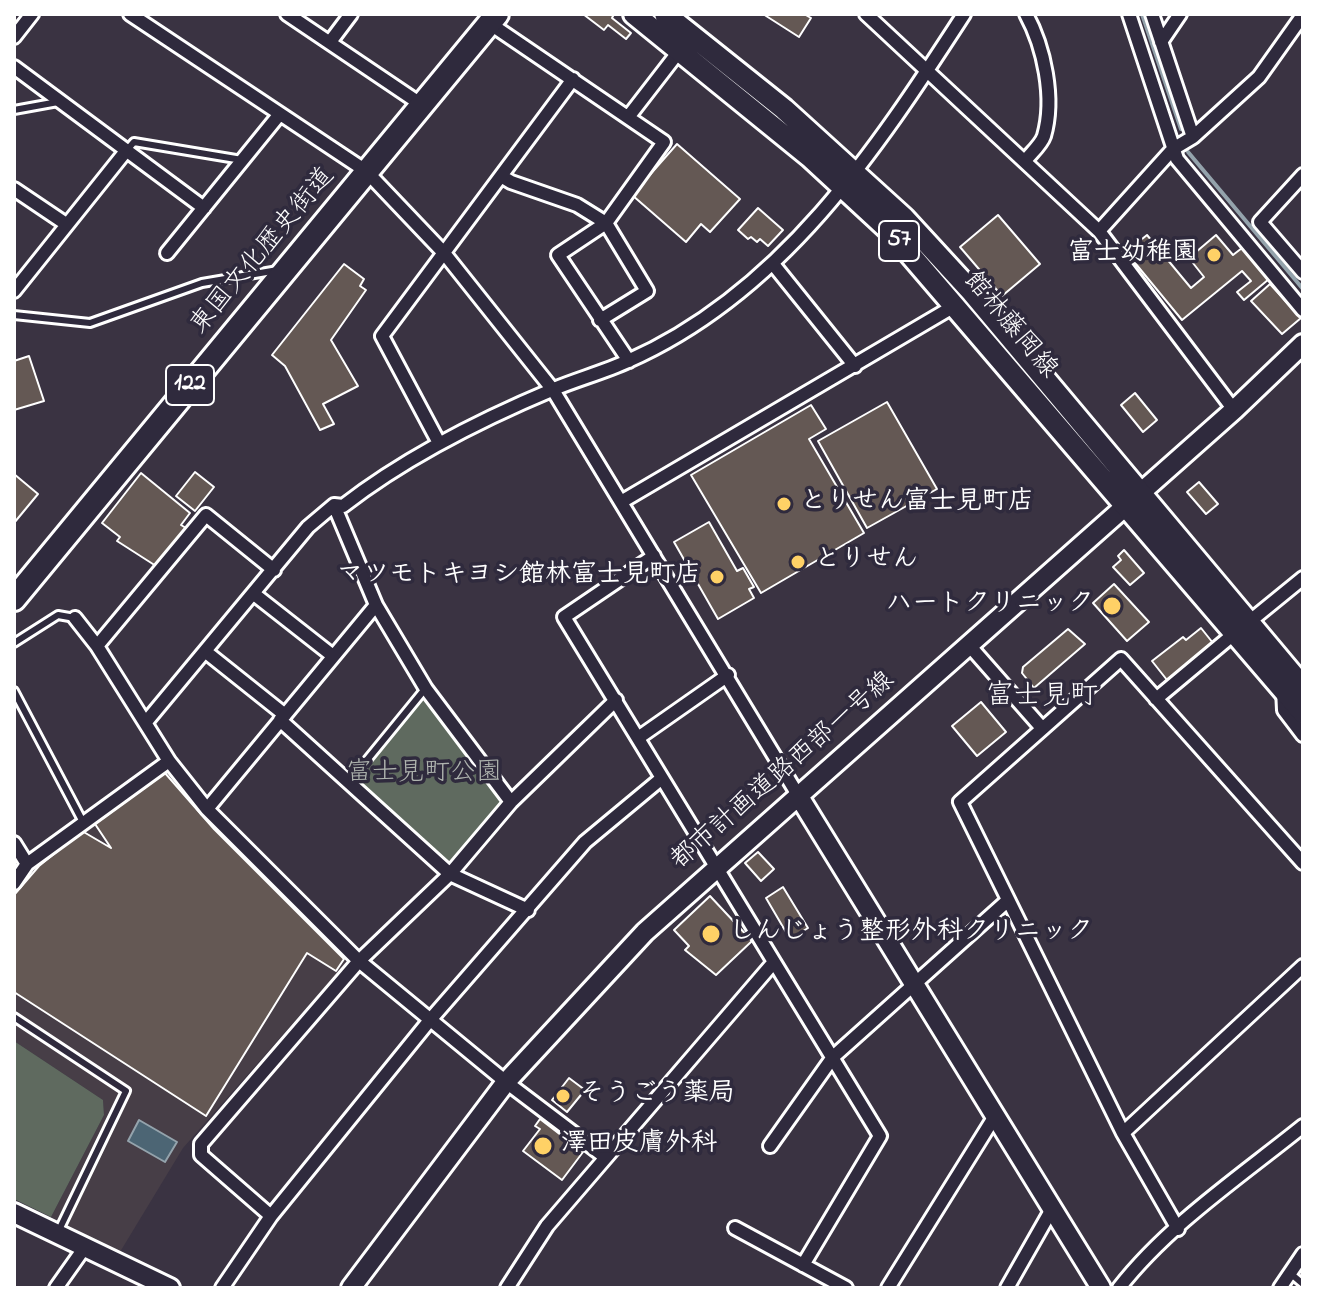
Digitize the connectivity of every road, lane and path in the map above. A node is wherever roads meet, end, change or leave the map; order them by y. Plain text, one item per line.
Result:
1 (32, 14) edge
2 (130, 14) edge
3 (287, 14) edge
4 (351, 14) edge
5 (634, 14) edge
6 (665, 14) edge
7 (866, 14) edge
8 (964, 14) edge
9 (1026, 14) edge
10 (1129, 14) edge
11 (1152, 14) edge
12 (1180, 14) edge
13 (1303, 15) edge
14 (493, 18) edge
15 (14, 37) edge
16 (330, 42) junction
17 (1161, 42) junction
18 (680, 50) junction
19 (14, 67) edge
20 (927, 71) junction
21 (573, 79) junction
22 (63, 101) junction
23 (422, 105) junction
24 (14, 110) edge
25 (279, 115) junction
26 (629, 116) junction
27 (1193, 137) junction
28 (1173, 149) junction
29 (126, 151) junction
30 (242, 160) junction
31 (1025, 161) junction
32 (366, 171) junction
33 (1303, 175) edge
34 (501, 176) junction
35 (850, 180) junction
36 (14, 189) edge
37 (204, 208) junction
38 (606, 223) junction
39 (66, 224) junction
40 (1099, 231) junction
41 (167, 253) dead end
42 (444, 253) junction
43 (773, 264) junction
44 (285, 270) junction
45 (1303, 272) edge
46 (14, 291) edge
47 (956, 305) junction
48 (1303, 310) edge
49 (14, 315) edge
50 (600, 320) junction
51 (1303, 344) edge
52 (629, 361) junction
53 (855, 366) junction
54 (553, 390) junction
55 (1234, 410) junction
56 (439, 443) junction
57 (1133, 500) junction
58 (621, 502) junction
59 (334, 505) junction
60 (654, 556) junction
61 (274, 570) junction
62 (1303, 578) edge
63 (254, 594) junction
64 (14, 599) edge
65 (376, 605) junction
66 (75, 618) joint
67 (1242, 627) junction
68 (14, 643) edge
69 (968, 644) junction
70 (97, 646) junction
71 (206, 652) junction
72 (333, 656) junction
73 (728, 675) junction
74 (1296, 682) edge
75 (426, 689) junction
76 (14, 691) edge
77 (1156, 699) junction
78 (616, 700) junction
79 (1303, 713) edge
80 (282, 718) junction
81 (146, 722) junction
82 (1041, 727) junction
83 (1303, 735) edge
84 (638, 738) junction
85 (169, 761) junction
86 (662, 778) junction
87 (349, 782) junction
88 (798, 795) junction
89 (511, 802) junction
90 (207, 809) junction
91 (83, 822) junction
92 (14, 843) edge
93 (1303, 863) edge
94 (27, 864) junction
95 (717, 865) junction
96 (450, 874) junction
97 (14, 883) edge
98 (1006, 902) junction
99 (528, 910) junction
100 (359, 961) junction
101 (774, 962) junction
102 (1303, 966) edge
103 (914, 986) junction
104 (14, 1017) edge
105 (430, 1020) junction
106 (833, 1057) junction
107 (506, 1082) junction
108 (995, 1116) junction
109 (1303, 1126) edge
110 (1123, 1133) junction
111 (770, 1146) dead end
112 (605, 1157) junction
113 (1052, 1209) junction
114 (14, 1213) edge
115 (271, 1216) junction
116 (735, 1228) dead end
117 (1178, 1229) junction
118 (57, 1233) junction
119 (85, 1247) junction
120 (1303, 1254) edge
121 (803, 1265) junction
122 (1290, 1273) junction
123 (1303, 1284) edge
124 (56, 1288) edge
125 (170, 1288) edge
126 (222, 1288) edge
127 (351, 1288) edge
128 (507, 1288) edge
129 (846, 1288) edge
130 (888, 1288) edge
131 (1007, 1288) edge
132 (1101, 1288) edge
133 (1119, 1288) edge
134 (1280, 1288) edge

1 - 15 street
2 - 25 street
3 - 16 street
4 - 16 street
5 - 18 main road, 館林藤岡線 / 57
6 - 35 main road, 館林藤岡線 / 57
7 - 20 street
8 - 20 street
9 - 31 street
10 - 28 street
11 - 17 street
12 - 17 street
13 - 27 street
14 - 21 street
14 - 23 highway, 東国文化歴史街道 / 122
16 - 23 street
17 - 27 street
18 - 26 street
18 - 35 main road, 館林藤岡線 / 57
19 - 22 street
20 - 31 street
20 - 35 street
21 - 26 street
21 - 34 street
22 - 24 lane
22 - 29 street
23 - 32 highway, 東国文化歴史街道 / 122
25 - 30 street
25 - 32 street
26 - 38 street
27 - 28 street
28 - 40 street
28 - 48 street
29 - 30 lane
29 - 37 street
29 - 39 street
30 - 37 street
31 - 40 street
32 - 42 street
32 - 44 highway, 東国文化歴史街道 / 122
33 - 45 street
34 - 38 street
34 - 42 street
35 - 43 street
35 - 47 main road, 館林藤岡線 / 57
35 - 57 main road, 館林藤岡線 / 57
36 - 39 street
37 - 41 street
38 - 50 street
38 - 50 street
39 - 46 street
40 - 55 street
42 - 54 street
42 - 56 street
43 - 52 street
43 - 53 street
44 - 49 lane
44 - 64 highway, 東国文化歴史街道 / 122
47 - 53 street
47 - 57 main road, 館林藤岡線 / 57
50 - 52 street
51 - 55 street, 都市計画道路西部一号線
52 - 54 street
53 - 58 street
54 - 56 street
54 - 58 street
55 - 57 street, 都市計画道路西部一号線
56 - 59 street
57 - 67 main road, 館林藤岡線 / 57
57 - 69 street, 都市計画道路西部一号線
58 - 60 street
59 - 61 street
59 - 65 street
60 - 73 street
60 - 78 street
61 - 63 street
61 - 70 street
62 - 67 street
63 - 71 street
63 - 72 street
65 - 72 street
65 - 75 street
66 - 68 lane
66 - 70 street
67 - 74 main road, 館林藤岡線 / 57
67 - 77 street
69 - 82 street
69 - 88 street, 都市計画道路西部一号線
70 - 81 street
71 - 80 street
71 - 81 street
72 - 80 street
73 - 84 street
73 - 88 street
74 - 79 main road, 館林藤岡線 / 57
74 - 83 street
75 - 87 lane
75 - 89 street
76 - 91 lane
77 - 82 street
77 - 93 street
78 - 84 street
78 - 89 street
80 - 87 street
80 - 90 street
81 - 85 street
82 - 98 street
84 - 86 street
85 - 90 street
85 - 91 street
86 - 95 street
86 - 99 street
87 - 96 street
88 - 95 street, 都市計画道路西部一号線
88 - 103 street
89 - 96 street
90 - 100 street
91 - 94 street
92 - 94 street
94 - 97 street
95 - 101 street
95 - 107 street, 都市計画道路西部一号線
96 - 99 street
96 - 100 street
98 - 103 street
98 - 110 street
99 - 105 street
100 - 105 street
100 - 115 street
101 - 106 street
101 - 112 street
102 - 110 street
103 - 106 street
103 - 108 street
104 - 118 lane
105 - 107 street
105 - 115 street
106 - 111 street
106 - 121 street
107 - 112 street
107 - 127 street, 都市計画道路西部一号線
108 - 113 street
108 - 130 street
109 - 117 street
110 - 117 street
112 - 128 street
113 - 131 street
113 - 132 street
114 - 118 street
115 - 126 street
116 - 121 street
117 - 133 street
118 - 119 street
119 - 124 street
119 - 125 street
120 - 122 street
121 - 129 street
122 - 123 lane
122 - 134 street

